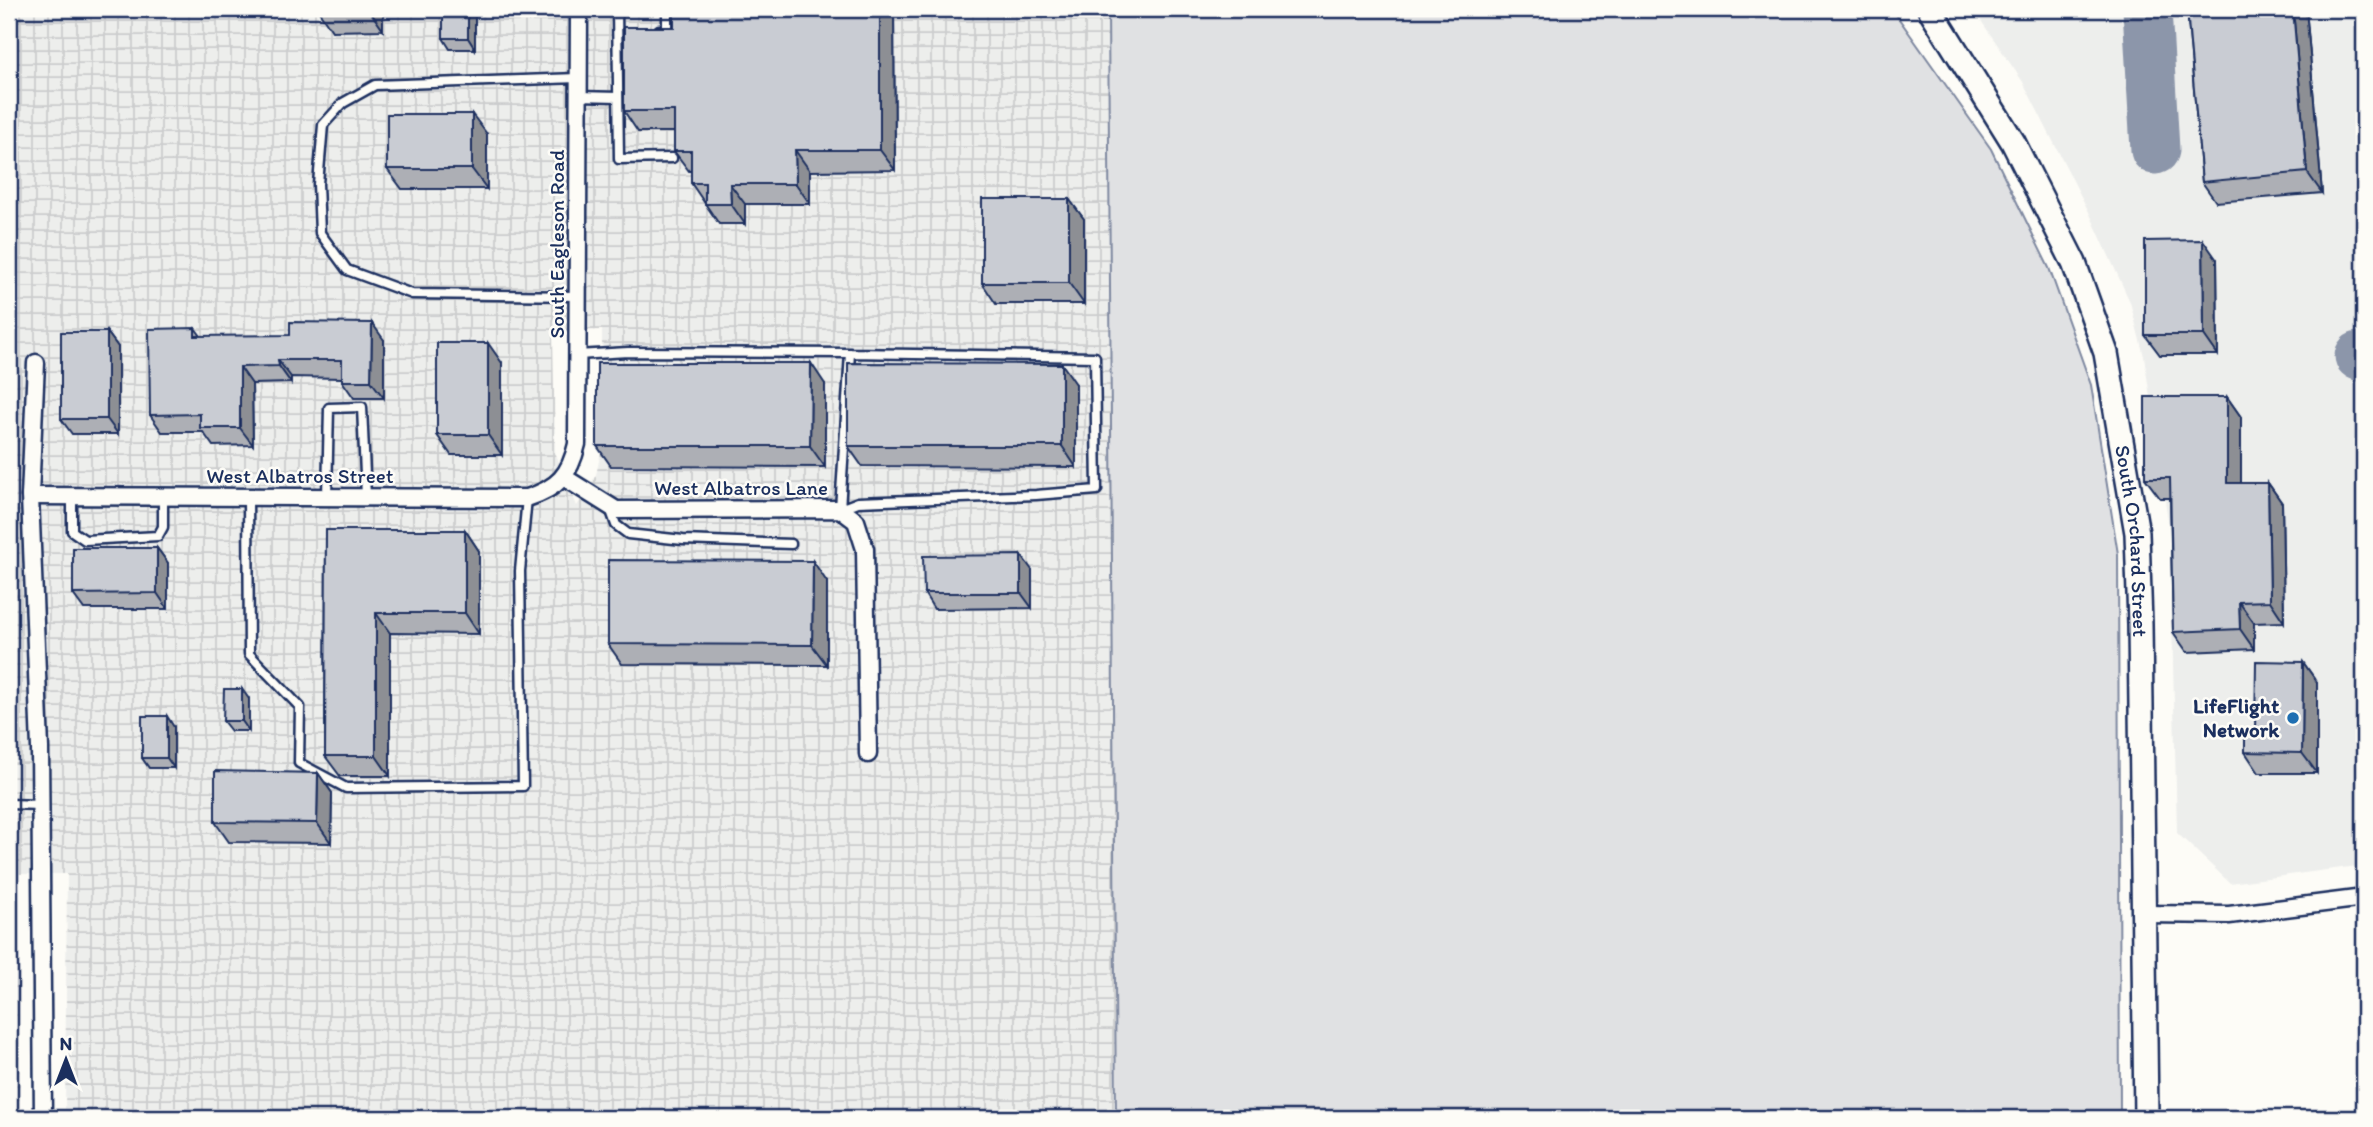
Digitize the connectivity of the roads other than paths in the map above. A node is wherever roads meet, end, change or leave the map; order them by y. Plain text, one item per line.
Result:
1 (579, 9) edge
2 (617, 9) edge
3 (667, 9) edge
4 (1930, 9) edge
5 (617, 30) junction
6 (629, 30) edge
7 (654, 30) edge
8 (578, 78) junction
9 (578, 96) junction
10 (618, 97) junction
11 (672, 158) edge
12 (578, 296) junction
13 (850, 353) junction
14 (577, 355) junction
15 (36, 363) dead end
16 (565, 478) junction
17 (30, 496) junction
18 (72, 496) junction
19 (163, 496) junction
20 (248, 497) junction
21 (327, 497) junction
22 (366, 497) junction
23 (527, 498) junction
24 (609, 505) junction
25 (840, 509) junction
26 (791, 544) dead end
27 (868, 754) dead end
28 (9, 804) edge
29 (40, 805) junction
30 (2364, 898) edge
31 (2145, 915) junction
32 (43, 1118) edge
33 (2146, 1118) edge

1 - 8 street, South Eagleson Road
2 - 5 lane
3 - 7 lane
4 - 31 main road, South Orchard Street
5 - 6 lane
5 - 10 lane
8 - 9 street, South Eagleson Road
8 - 12 lane
9 - 10 lane
9 - 12 street, South Eagleson Road
10 - 11 lane
12 - 14 street, South Eagleson Road
13 - 14 lane
13 - 25 lane
13 - 25 lane
14 - 16 street, South Eagleson Road
15 - 17 street
16 - 23 street, West Albatros Street
16 - 24 street, West Albatros Lane
17 - 18 street, West Albatros Street
17 - 29 street
18 - 19 street, West Albatros Street
18 - 19 lane
19 - 20 street, West Albatros Street
20 - 21 street, West Albatros Street
20 - 23 lane
21 - 22 street, West Albatros Street
21 - 22 lane
22 - 23 street, West Albatros Street
24 - 25 street, West Albatros Lane
24 - 26 lane
25 - 27 street, West Albatros Lane
28 - 29 lane
29 - 32 street
30 - 31 street
31 - 33 main road, South Orchard Street

